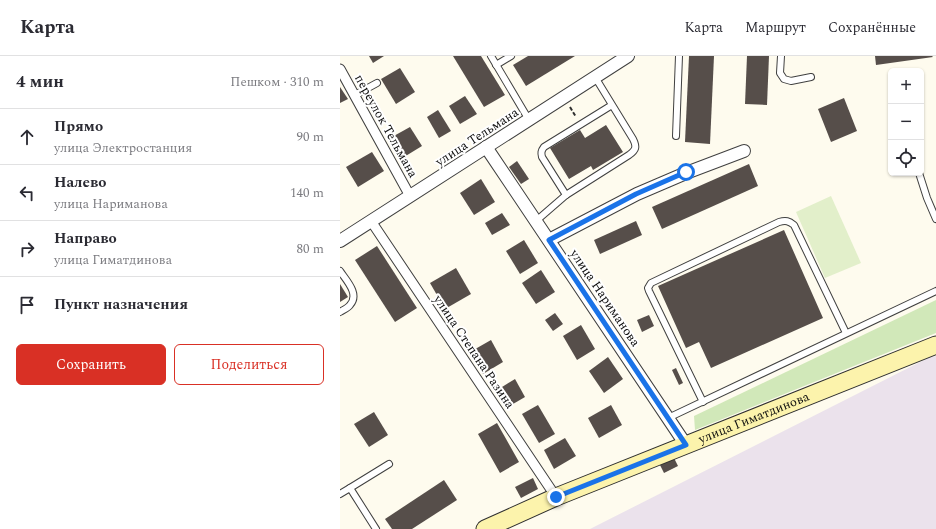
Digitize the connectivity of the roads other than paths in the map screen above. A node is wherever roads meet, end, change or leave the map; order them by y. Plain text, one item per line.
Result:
1 (491, 56) edge
2 (511, 56) edge
3 (628, 56) edge
4 (679, 56) edge
5 (781, 56) edge
6 (496, 65) junction
7 (340, 69) edge
8 (595, 78) junction
9 (810, 78) dead end
10 (377, 83) dead end
11 (355, 95) junction
12 (612, 105) junction
13 (529, 120) junction
14 (676, 136) dead end
15 (486, 147) junction
16 (744, 151) dead end
17 (920, 176) edge
18 (566, 195) junction
19 (410, 196) junction
20 (936, 219) edge
21 (371, 221) junction
22 (536, 221) junction
23 (549, 240) junction
24 (340, 241) edge
25 (340, 271) edge
26 (936, 291) edge
27 (340, 312) edge
28 (846, 334) junction
29 (936, 345) edge
30 (703, 402) junction
31 (668, 418) junction
32 (686, 445) junction
33 (389, 464) dead end
34 (350, 488) junction
35 (340, 494) edge
36 (556, 497) junction
37 (376, 529) edge
38 (485, 529) edge

1 - 6 lane
2 - 6 lane
3 - 8 street, улица Тельмана
4 - 14 lane
5 - 9 lane
6 - 13 lane
7 - 11 street, переулок Тельмана
8 - 12 lane
8 - 13 street, улица Тельмана
10 - 11 lane
11 - 19 street, переулок Тельмана
12 - 18 lane
12 - 18 lane
13 - 15 street, улица Тельмана
15 - 19 street, улица Тельмана
15 - 22 street, улица Нариманова
16 - 23 street
17 - 20 lane
18 - 22 lane
19 - 21 street, улица Тельмана
21 - 24 street, улица Тельмана
21 - 36 street, улица Степана Разина
22 - 23 street, улица Нариманова
23 - 31 street, улица Нариманова
25 - 27 lane
26 - 28 lane
28 - 30 lane
28 - 30 lane
29 - 32 main road, улица Гиматдинова
30 - 31 lane
31 - 32 street, улица Нариманова
32 - 36 main road, улица Гиматдинова
33 - 34 lane
34 - 35 lane
34 - 37 lane
36 - 38 main road, улица Гиматдинова

